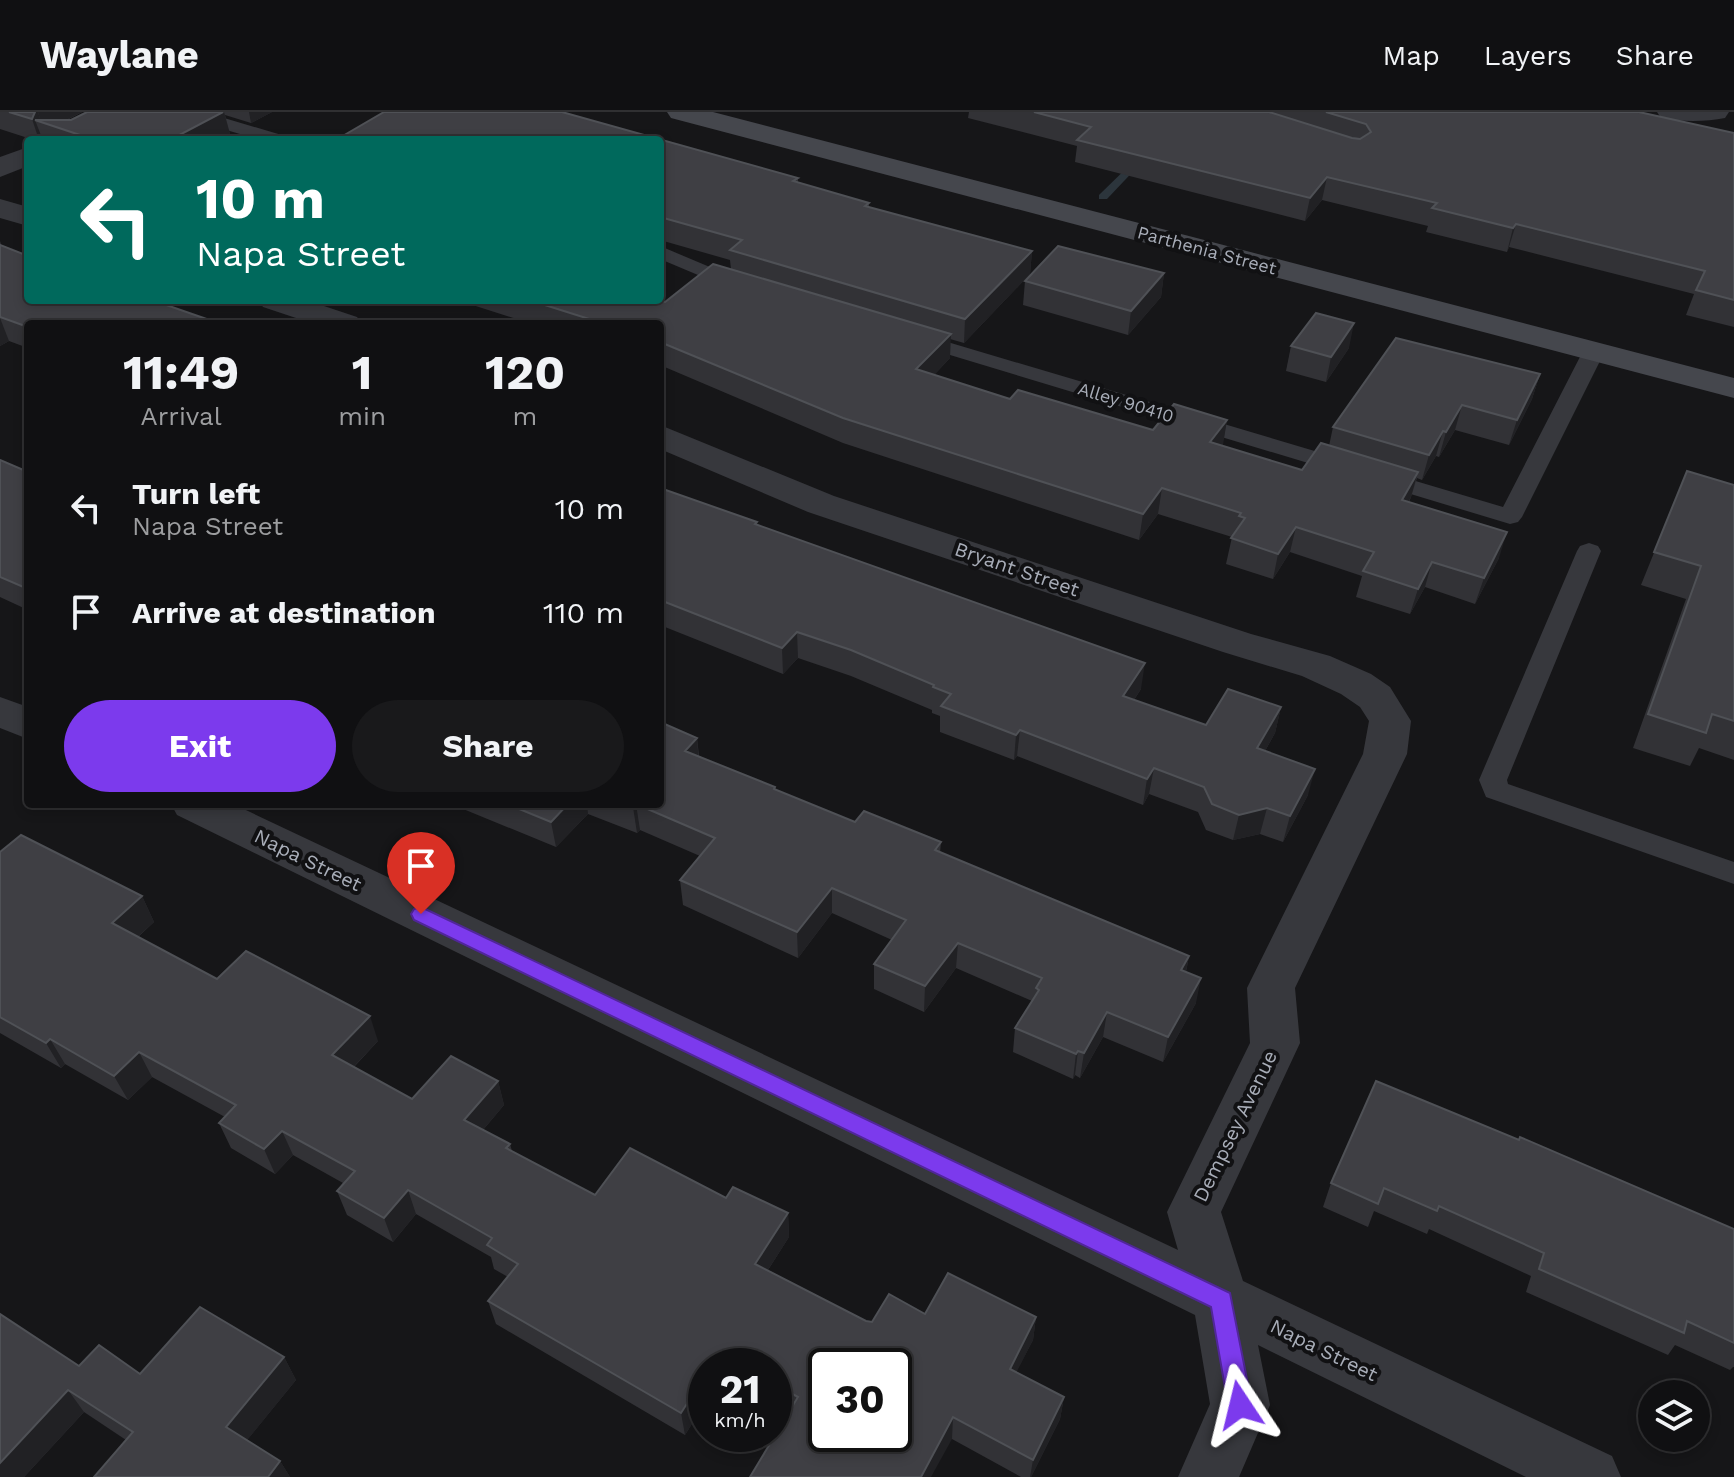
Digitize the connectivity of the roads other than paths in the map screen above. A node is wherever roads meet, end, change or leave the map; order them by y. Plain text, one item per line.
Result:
1 (185, 112) edge
2 (681, 112) edge
3 (1671, 112) edge
4 (1713, 112) edge
5 (266, 136) edge
6 (24, 157) edge
7 (0, 168) edge
8 (0, 208) edge
9 (24, 216) edge
10 (664, 253) edge
11 (762, 293) edge
12 (286, 304) edge
13 (334, 320) edge
14 (900, 334) edge
15 (1594, 351) junction
16 (1734, 388) edge
17 (664, 438) edge
18 (1589, 551) dead end
19 (1375, 697) joint
20 (0, 711) edge
21 (24, 722) edge
22 (201, 808) edge
23 (1734, 873) edge
24 (1221, 1301) junction
25 (1208, 1477) edge
26 (1591, 1477) edge

1 - 5 lane
2 - 15 main road, Parthenia Street
3 - 4 street
6 - 7 street
8 - 9 street
10 - 11 lane
12 - 13 street
14 - 15 lane, Alley 90410
15 - 16 main road, Parthenia Street
17 - 19 street, Bryant Street
18 - 23 lane
19 - 24 street, Dempsey Avenue
20 - 21 street
22 - 24 street, Napa Street
24 - 25 street, Dempsey Avenue
24 - 26 street, Napa Street

